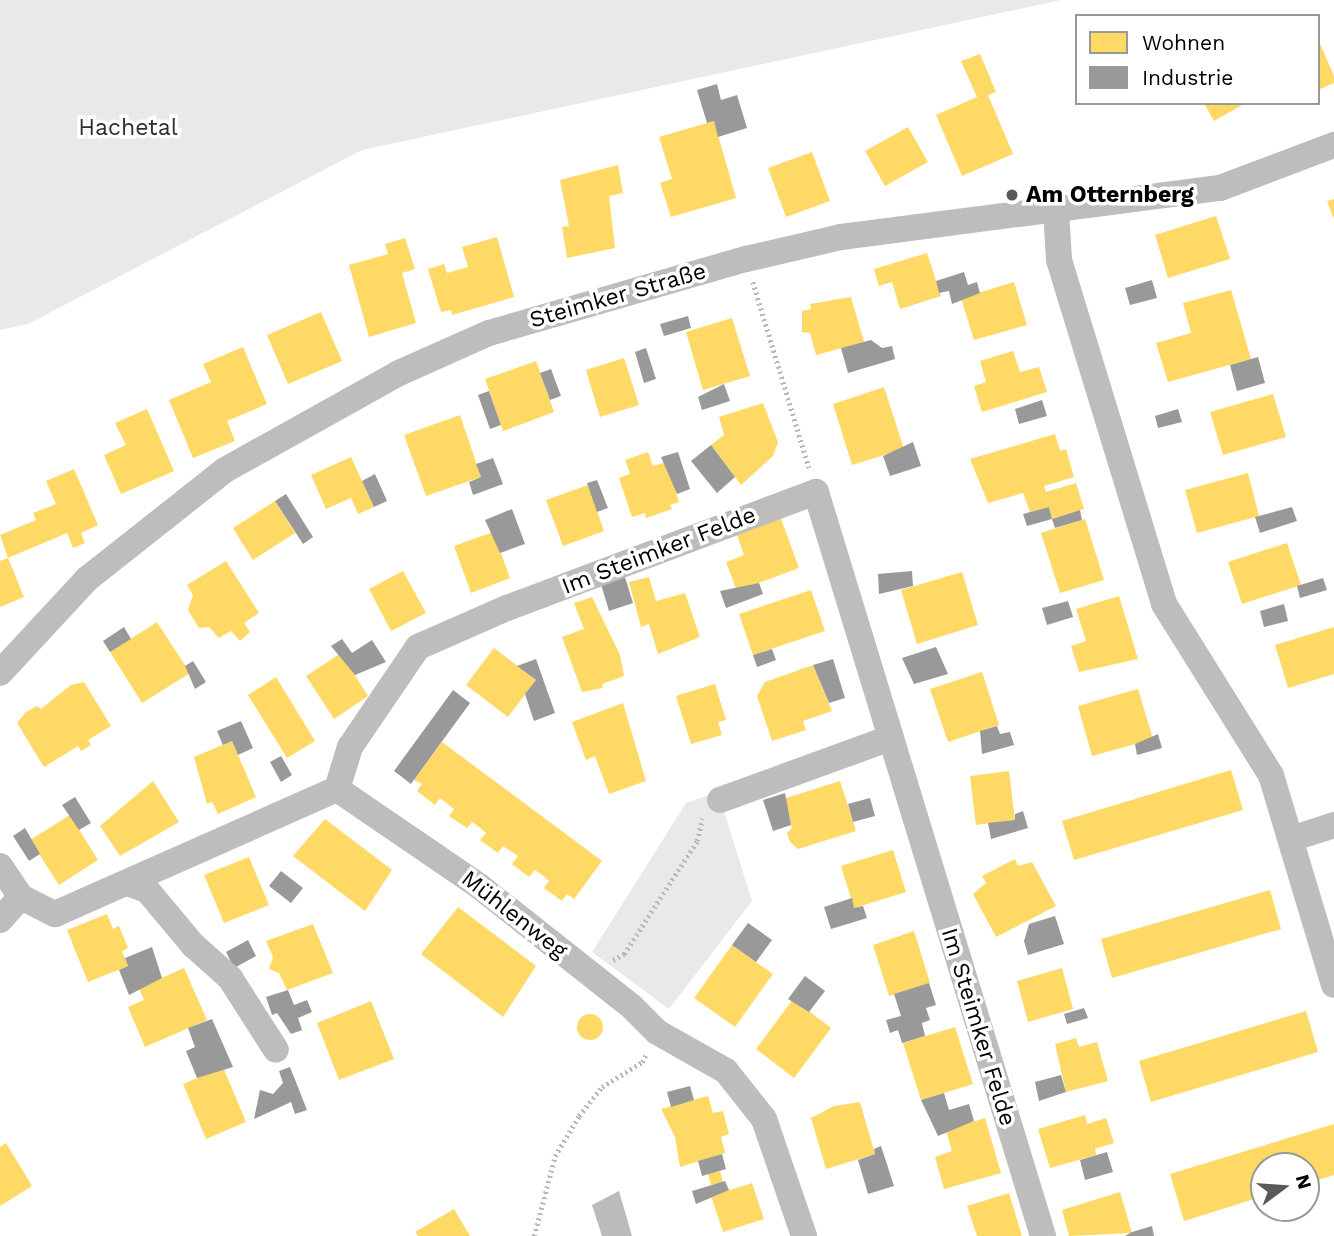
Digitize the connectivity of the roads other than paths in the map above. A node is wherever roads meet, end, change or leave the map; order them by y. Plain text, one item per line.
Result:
1 (1334, 145) edge
2 (1056, 209) junction
3 (0, 673) edge
4 (888, 739) junction
5 (337, 789) junction
6 (720, 800) road end
7 (1334, 825) edge
8 (1291, 839) junction
9 (0, 866) edge
10 (127, 883) junction
11 (21, 897) junction
12 (0, 920) edge
13 (1334, 985) edge
14 (276, 1050) dead end
15 (804, 1236) edge
16 (1043, 1236) edge

1 - 2 street, Steimker Straße
2 - 3 street, Steimker Straße
2 - 8 street
4 - 5 street, Im Steimker Felde
4 - 6 street
4 - 16 street, Im Steimker Felde
5 - 10 street
5 - 15 street, Mühlenweg
7 - 8 street
8 - 13 street
9 - 11 street
10 - 11 street
10 - 14 street
11 - 12 street

